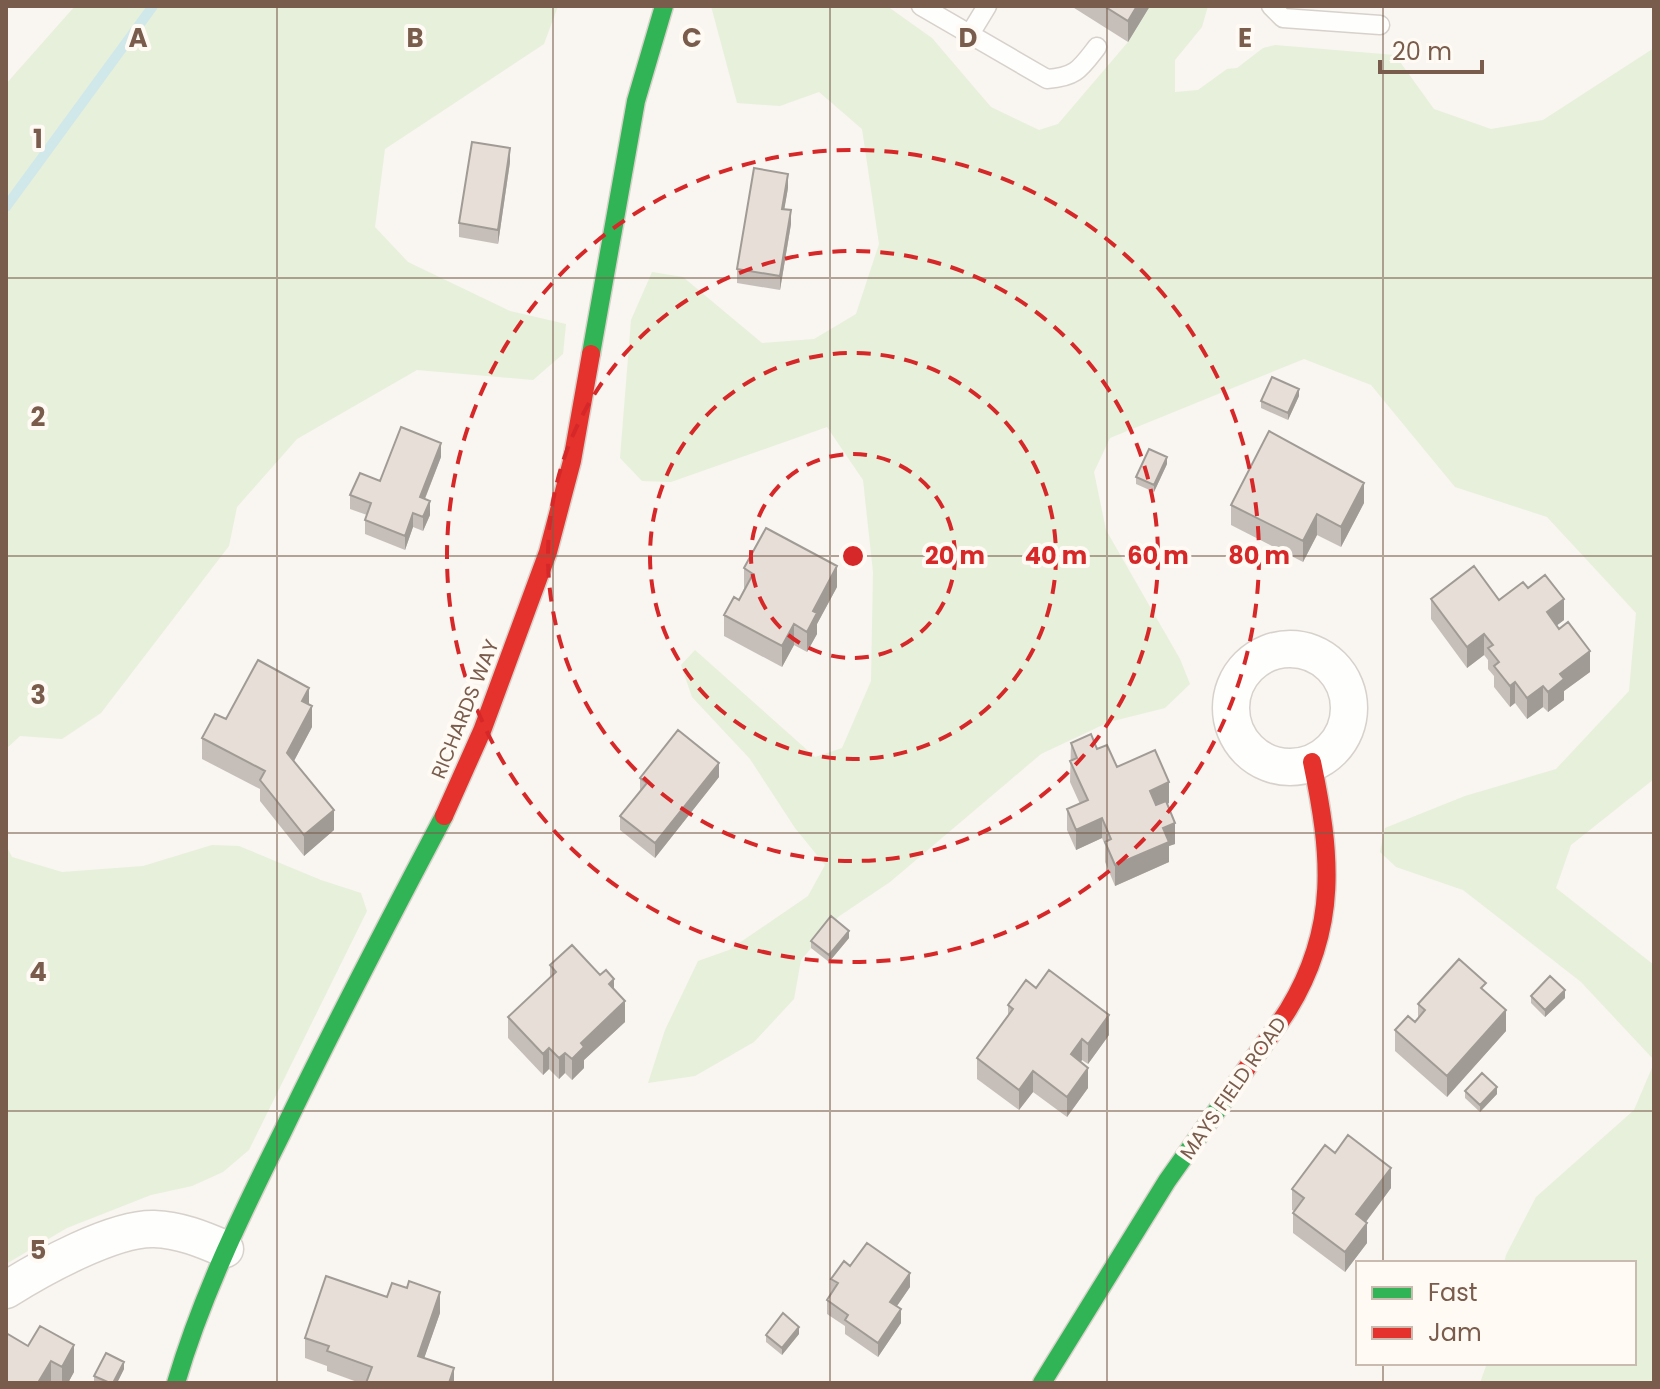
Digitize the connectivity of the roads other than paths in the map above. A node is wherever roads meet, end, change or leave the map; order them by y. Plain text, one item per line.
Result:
1 (664, 6) edge
2 (921, 6) edge
3 (987, 6) edge
4 (1271, 6) edge
5 (1380, 25) dead end
6 (970, 34) junction
7 (1097, 47) dead end
8 (1312, 762) dead end
9 (225, 1249) junction
10 (6, 1290) edge
11 (176, 1383) edge
12 (1042, 1383) edge

1 - 9 street, RICHARDS WAY
2 - 6 lane
3 - 6 lane
4 - 5 lane
6 - 7 lane
8 - 12 street, MAYS FIELD ROAD
9 - 10 street
9 - 11 street, RICHARDS WAY

